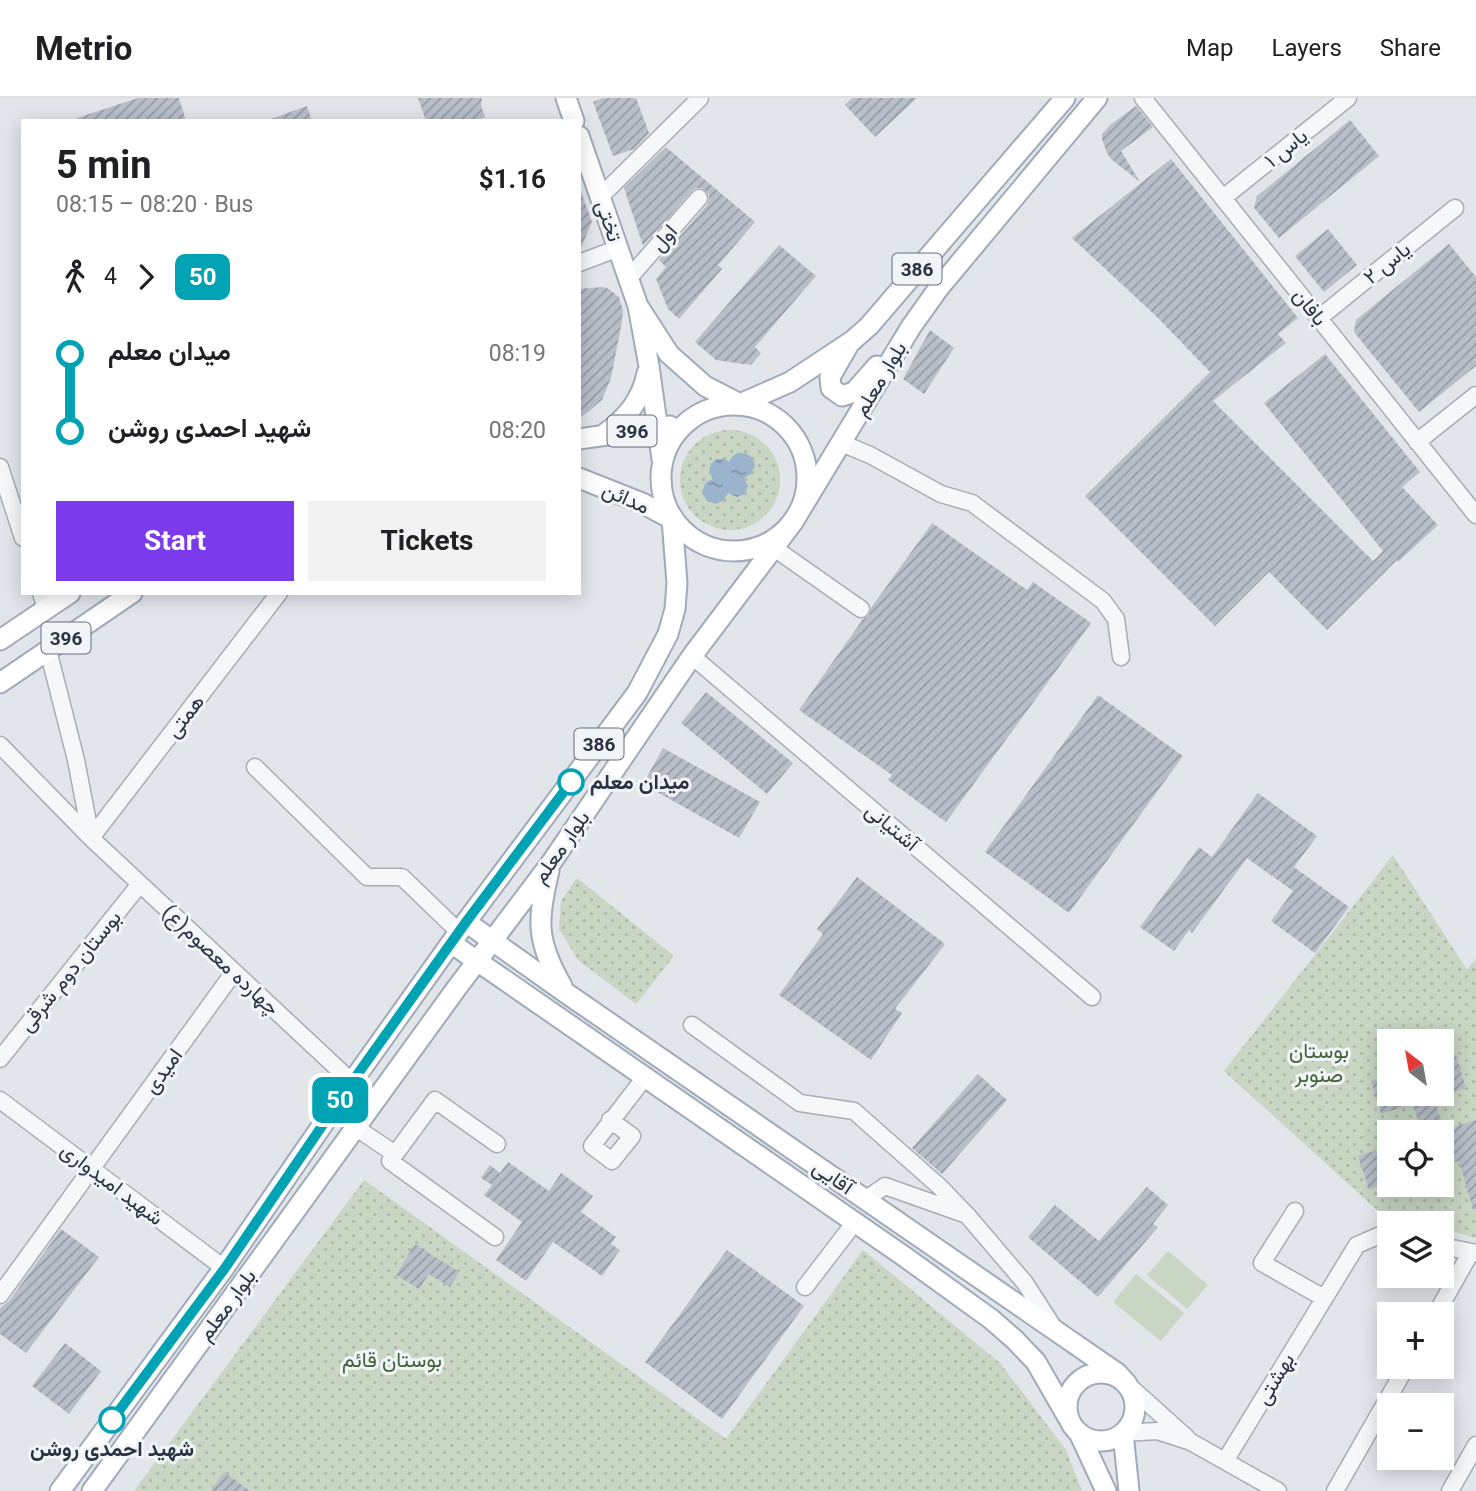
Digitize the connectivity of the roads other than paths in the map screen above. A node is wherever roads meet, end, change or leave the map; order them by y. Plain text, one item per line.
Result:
1 (566, 98) edge
2 (700, 98) edge
3 (1065, 98) edge
4 (1097, 98) edge
5 (1143, 98) edge
6 (1348, 98) edge
7 (573, 119) edge
8 (581, 142) edge
9 (601, 197) junction
10 (699, 198) dead end
11 (1223, 198) junction
12 (1455, 208) dead end
13 (619, 248) junction
14 (581, 262) edge
15 (629, 278) junction
16 (638, 306) junction
17 (1319, 318) junction
18 (911, 327) junction
19 (852, 341) junction
20 (649, 366) junction
21 (1476, 395) edge
22 (740, 404) junction
23 (684, 423) junction
24 (657, 428) junction
25 (603, 435) junction
26 (581, 439) edge
27 (1418, 442) junction
28 (841, 443) junction
29 (662, 460) junction
30 (0, 467) edge
31 (581, 479) edge
32 (1476, 515) edge
33 (672, 519) junction
34 (793, 522) junction
35 (21, 532) edge
36 (774, 548) junction
37 (62, 595) edge
38 (129, 595) edge
39 (277, 595) edge
40 (43, 601) edge
41 (861, 609) dead end
42 (0, 640) edge
43 (48, 650) junction
44 (692, 656) junction
45 (1121, 657) dead end
46 (0, 683) edge
47 (0, 745) edge
48 (255, 766) dead end
49 (91, 838) junction
50 (551, 863) junction
51 (140, 884) junction
52 (459, 932) junction
53 (492, 940) junction
54 (477, 961) junction
55 (234, 972) junction
56 (509, 983) junction
57 (456, 989) junction
58 (566, 993) junction
59 (1092, 998) dead end
60 (692, 1025) dead end
61 (0, 1059) edge
62 (645, 1077) junction
63 (352, 1082) junction
64 (0, 1100) edge
65 (610, 1120) dead end
66 (355, 1127) junction
67 (496, 1144) dead end
68 (395, 1154) junction
69 (93, 1169) junction
70 (866, 1199) junction
71 (1295, 1211) dead end
72 (967, 1215) junction
73 (855, 1222) junction
74 (1377, 1236) edge
75 (495, 1237) dead end
76 (1454, 1249) edge
77 (1474, 1253) edge
78 (225, 1268) junction
79 (805, 1287) dead end
80 (0, 1295) edge
81 (1324, 1298) junction
82 (1443, 1302) edge
83 (1055, 1330) junction
84 (1399, 1379) edge
85 (1127, 1384) junction
86 (1067, 1416) junction
87 (1123, 1433) junction
88 (1080, 1435) junction
89 (1191, 1442) junction
90 (1476, 1445) edge
91 (1225, 1461) junction
92 (60, 1491) edge
93 (92, 1491) edge
94 (1105, 1491) edge
95 (1129, 1491) edge
96 (1278, 1491) edge
97 (1335, 1491) edge
98 (1450, 1491) edge

1 - 7 main road
2 - 9 street
3 - 19 main road, بلوار معلم / 386
4 - 18 main road, بلوار معلم / 386
5 - 11 street, بافان
6 - 11 street, یاس ۱
8 - 9 main road, تختی
9 - 13 main road, تختی
10 - 15 street, اول
11 - 17 street, بافان
12 - 17 street, یاس ۲
13 - 14 street
13 - 15 main road, تختی
15 - 16 main road, تختی
16 - 20 main road, تختی
16 - 22 main road, تختی
17 - 27 street, بافان
18 - 19 main road
18 - 28 main road, بلوار معلم / 386
19 - 22 main road, بلوار معلم / 386
20 - 24 main road, تختی
20 - 25 main road
21 - 27 street
22 - 23 main road
22 - 34 main road
23 - 24 main road, 396
23 - 29 main road
24 - 25 main road, 396
24 - 29 main road, تختی
25 - 26 main road, 396
27 - 32 street, بافان
28 - 34 main road, بلوار معلم / 386
28 - 45 street
29 - 33 main road
30 - 35 street
31 - 33 main road, مدائن
33 - 34 main road
33 - 52 main road, بلوار معلم / 386
34 - 36 main road, بلوار معلم / 386
36 - 41 street
36 - 44 main road, بلوار معلم / 386
37 - 40 main road, 396
38 - 43 main road, 396
39 - 49 street, همتی
40 - 42 main road, 396
43 - 46 main road, 396
43 - 49 street
44 - 50 main road, بلوار معلم / 386
44 - 59 street, آشتیانی
47 - 49 street, چهارده معصوم(ع)
48 - 52 street
49 - 51 street, چهارده معصوم(ع)
50 - 53 main road, بلوار معلم / 386
50 - 58 main road
51 - 55 street, چهارده معصوم(ع)
51 - 61 street, بوستان دوم شرقی
52 - 53 main road, آقایی
52 - 54 main road, آقایی
52 - 63 main road, بلوار معلم / 386
53 - 54 main road, بلوار معلم / 386
53 - 58 main road, آقایی
54 - 56 main road, آقایی
54 - 57 main road, بلوار معلم / 386
55 - 63 street, چهارده معصوم(ع)
55 - 69 street, امیدی
56 - 57 main road
56 - 62 main road, آقایی
57 - 66 main road, بلوار معلم / 386
58 - 70 main road, آقایی
60 - 72 street
62 - 65 street
62 - 73 main road, آقایی
63 - 78 main road, بلوار معلم / 386
64 - 69 street, شهيد امیدواری
66 - 68 street
66 - 93 main road, بلوار معلم / 386
67 - 68 street
68 - 75 street
69 - 78 street, شهيد امیدواری
69 - 80 street, امیدی
70 - 72 street
70 - 83 main road, آقایی
71 - 81 street
72 - 83 street
73 - 79 street
73 - 86 main road, آقایی
74 - 81 street, بهشتی
76 - 77 street
77 - 82 street
78 - 92 main road, بلوار معلم / 386
81 - 91 street, بهشتی
83 - 85 main road, آقایی
84 - 97 street
85 - 86 main road
85 - 87 main road
85 - 89 street, آقایی
86 - 88 main road
87 - 88 main road
87 - 89 street, آقایی
87 - 95 main road
88 - 94 main road
89 - 91 street, آقایی
90 - 98 street
91 - 96 street, آقایی

